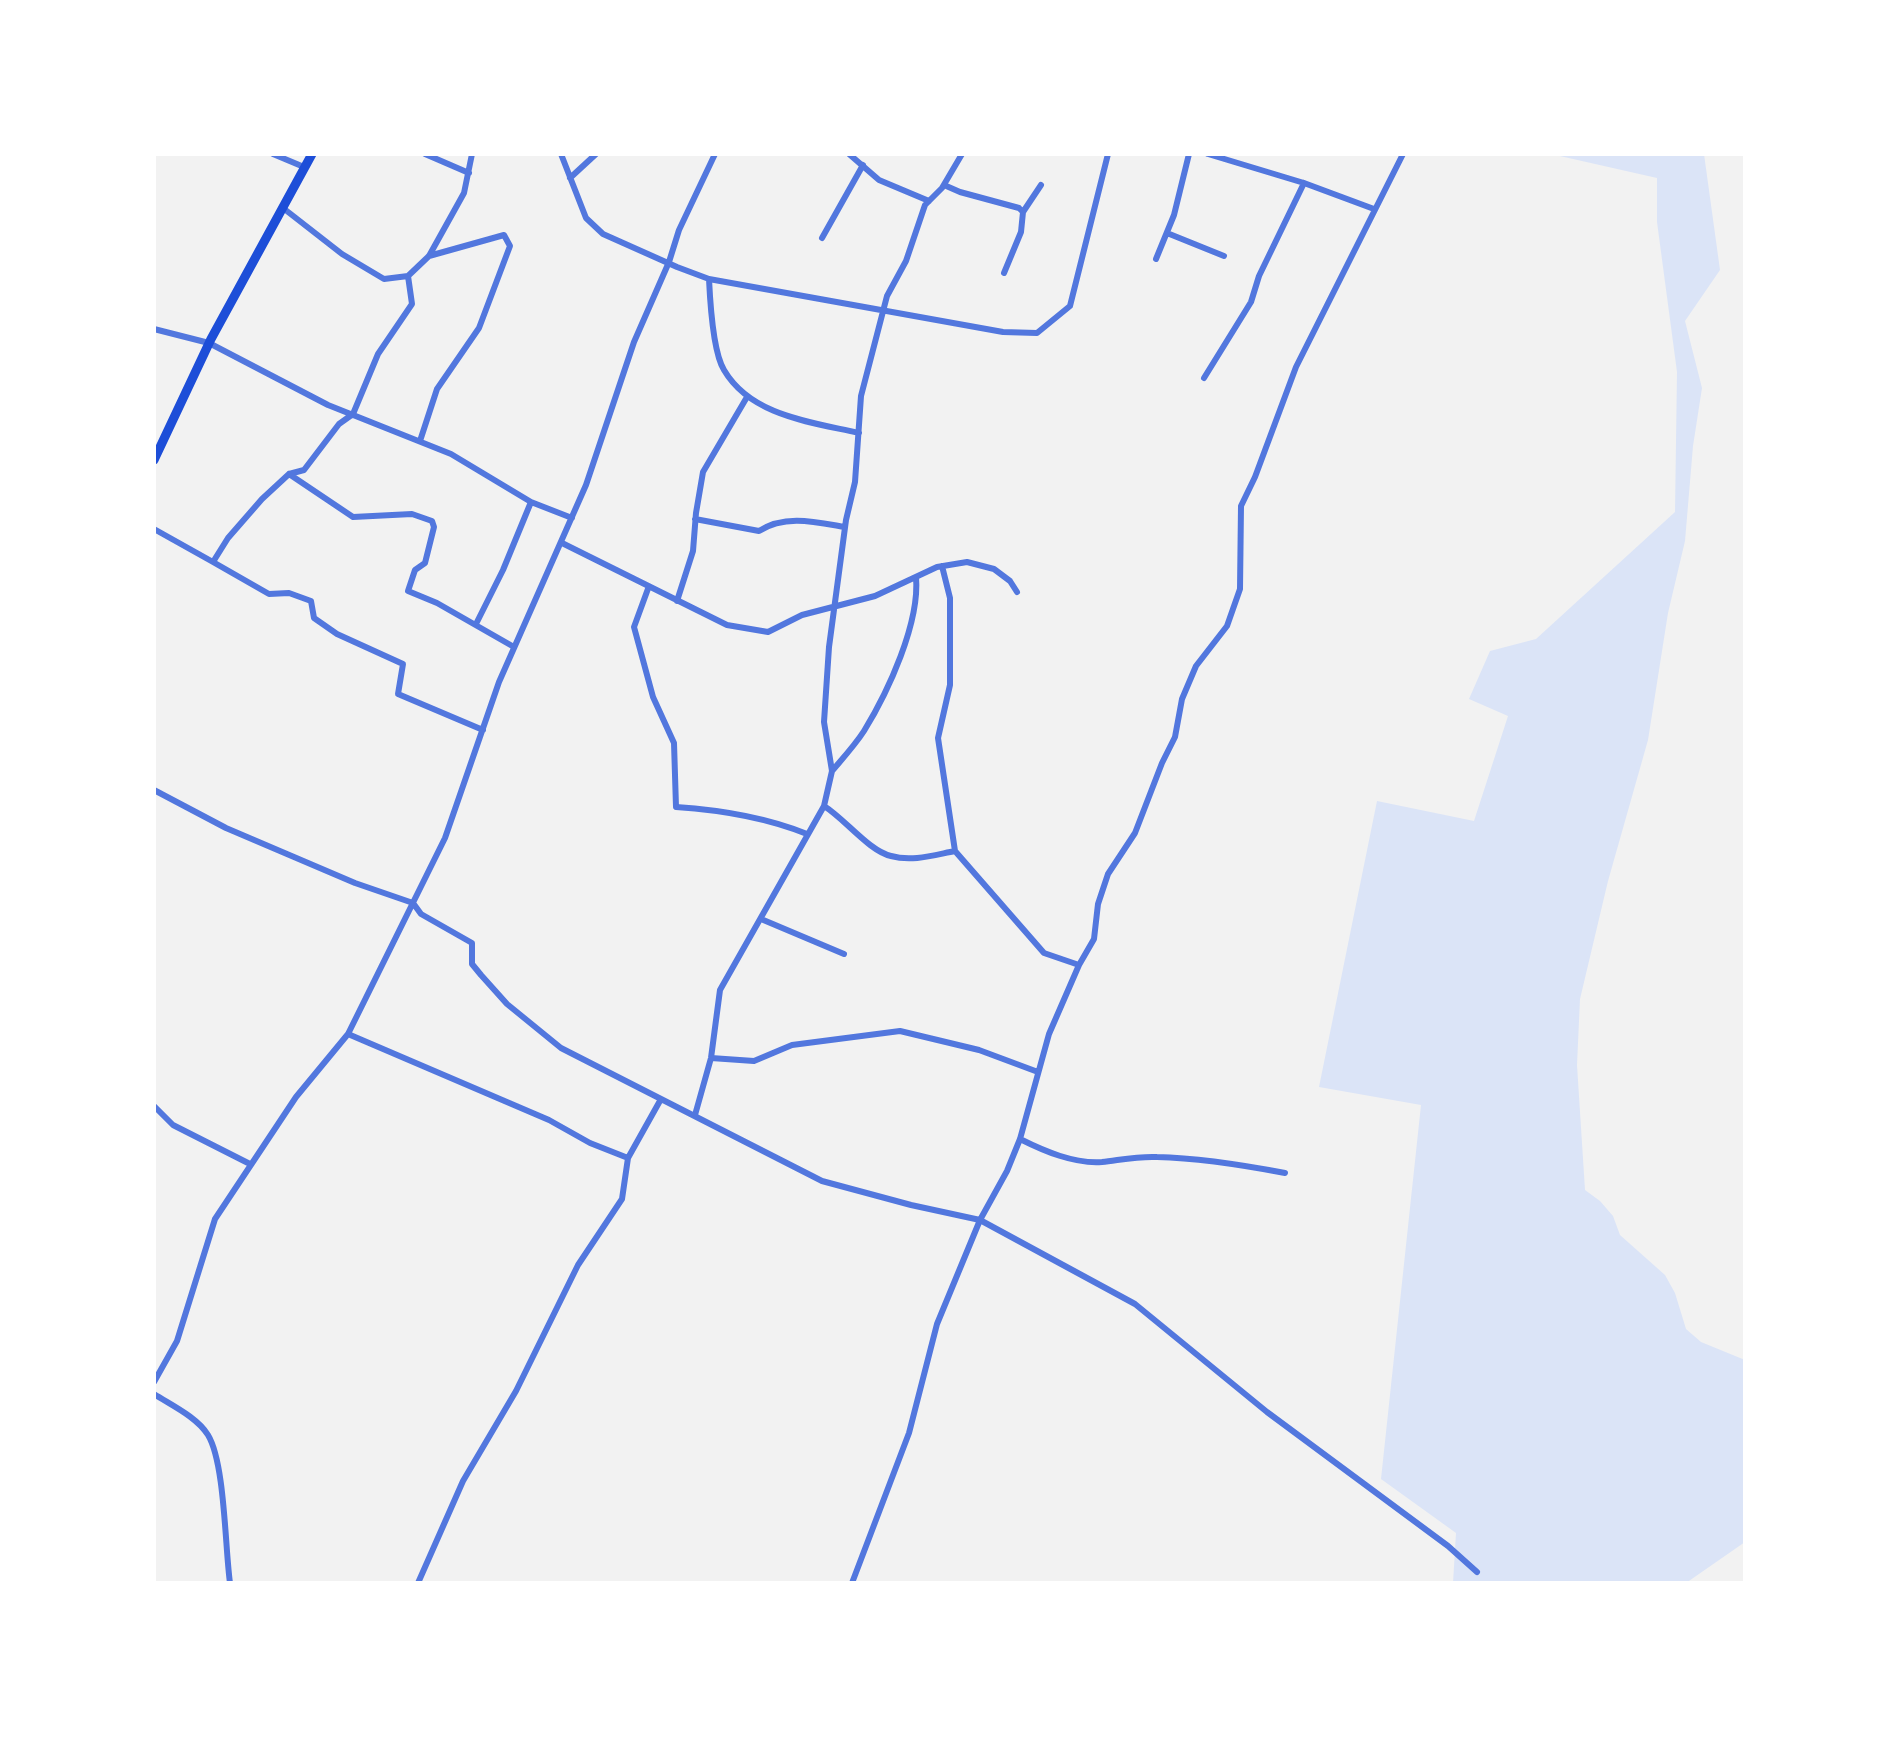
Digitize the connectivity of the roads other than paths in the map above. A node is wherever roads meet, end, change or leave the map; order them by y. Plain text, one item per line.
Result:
1 (273, 154) edge
2 (312, 154) edge
3 (425, 154) edge
4 (472, 154) edge
5 (561, 154) edge
6 (596, 154) edge
7 (715, 154) edge
8 (849, 154) edge
9 (962, 154) edge
10 (1108, 154) edge
11 (1189, 154) edge
12 (1208, 154) edge
13 (1403, 154) edge
14 (1231, 158) edge
15 (863, 165) junction
16 (304, 167) junction
17 (469, 173) junction
18 (570, 178) junction
19 (1304, 183) junction
20 (944, 185) junction
21 (1041, 185) dead end
22 (929, 201) junction
23 (283, 208) junction
24 (1374, 209) junction
25 (1023, 212) junction
26 (1167, 233) junction
27 (822, 238) dead end
28 (429, 256) junction
29 (1224, 256) dead end
30 (1156, 259) dead end
31 (669, 262) junction
32 (1004, 273) dead end
33 (408, 276) junction
34 (709, 279) junction
35 (883, 311) junction
36 (154, 329) edge
37 (209, 343) junction
38 (1204, 378) dead end
39 (747, 397) junction
40 (353, 414) junction
41 (859, 433) junction
42 (420, 441) junction
43 (154, 460) edge
44 (289, 474) junction
45 (531, 502) junction
46 (572, 518) junction
47 (695, 519) junction
48 (845, 527) junction
49 (154, 529) edge
50 (562, 543) junction
51 (213, 562) junction
52 (942, 566) junction
53 (916, 577) junction
54 (649, 586) junction
55 (1017, 592) dead end
56 (677, 601) junction
57 (833, 606) junction
58 (476, 624) junction
59 (514, 647) junction
60 (483, 730) junction
61 (832, 771) junction
62 (154, 790) edge
63 (824, 806) junction
64 (807, 834) junction
65 (955, 851) junction
66 (413, 903) junction
67 (761, 919) junction
68 (844, 954) dead end
69 (1079, 965) junction
70 (348, 1034) junction
71 (711, 1058) junction
72 (1038, 1072) junction
73 (661, 1099) junction
74 (154, 1106) edge
75 (695, 1115) junction
76 (1020, 1139) junction
77 (628, 1158) junction
78 (250, 1164) junction
79 (1285, 1173) dead end
80 (980, 1220) junction
81 (154, 1382) edge
82 (154, 1394) edge
83 (1477, 1572) dead end
84 (230, 1583) edge
85 (418, 1583) edge
86 (852, 1583) edge

1 - 16 street
2 - 16 main road
3 - 17 street
4 - 17 street
5 - 18 street
6 - 18 street
7 - 31 street
8 - 15 street
9 - 20 street
10 - 35 street
11 - 26 street
12 - 14 street
13 - 24 street
14 - 19 street
15 - 22 street
15 - 27 street
16 - 23 main road
17 - 28 street
18 - 31 street
19 - 24 street
19 - 38 street
20 - 22 street
20 - 25 street
21 - 25 street
22 - 35 street
23 - 33 street
23 - 37 main road
24 - 69 street
25 - 32 street
26 - 29 street
26 - 30 street
28 - 33 street
28 - 42 street
31 - 34 street
31 - 46 street
33 - 40 street
34 - 35 street
34 - 39 street
35 - 41 street
36 - 37 street
37 - 40 street
37 - 43 main road
39 - 41 street
39 - 47 street
40 - 42 street
40 - 44 street
41 - 48 street
42 - 45 street
44 - 51 street
44 - 58 street
45 - 46 street
45 - 58 street
46 - 50 street
47 - 48 street
47 - 56 street
48 - 57 street
49 - 51 street
50 - 54 street
50 - 59 street
51 - 60 street
52 - 53 street
52 - 55 street
52 - 65 street
53 - 57 street
53 - 61 street
54 - 56 street
54 - 64 street
56 - 57 street
57 - 61 street
58 - 59 street
59 - 60 street
60 - 66 street
61 - 63 street
62 - 66 street
63 - 64 street
63 - 65 street
64 - 67 street
65 - 69 street
66 - 70 street
66 - 73 street
67 - 68 street
67 - 71 street
69 - 72 street
70 - 77 street
70 - 78 street
71 - 72 street
71 - 75 street
72 - 76 street
73 - 75 street
73 - 77 street
74 - 78 street
75 - 80 street
76 - 79 street
76 - 80 street
77 - 85 street
78 - 81 street
80 - 83 street
80 - 86 street
82 - 84 street

